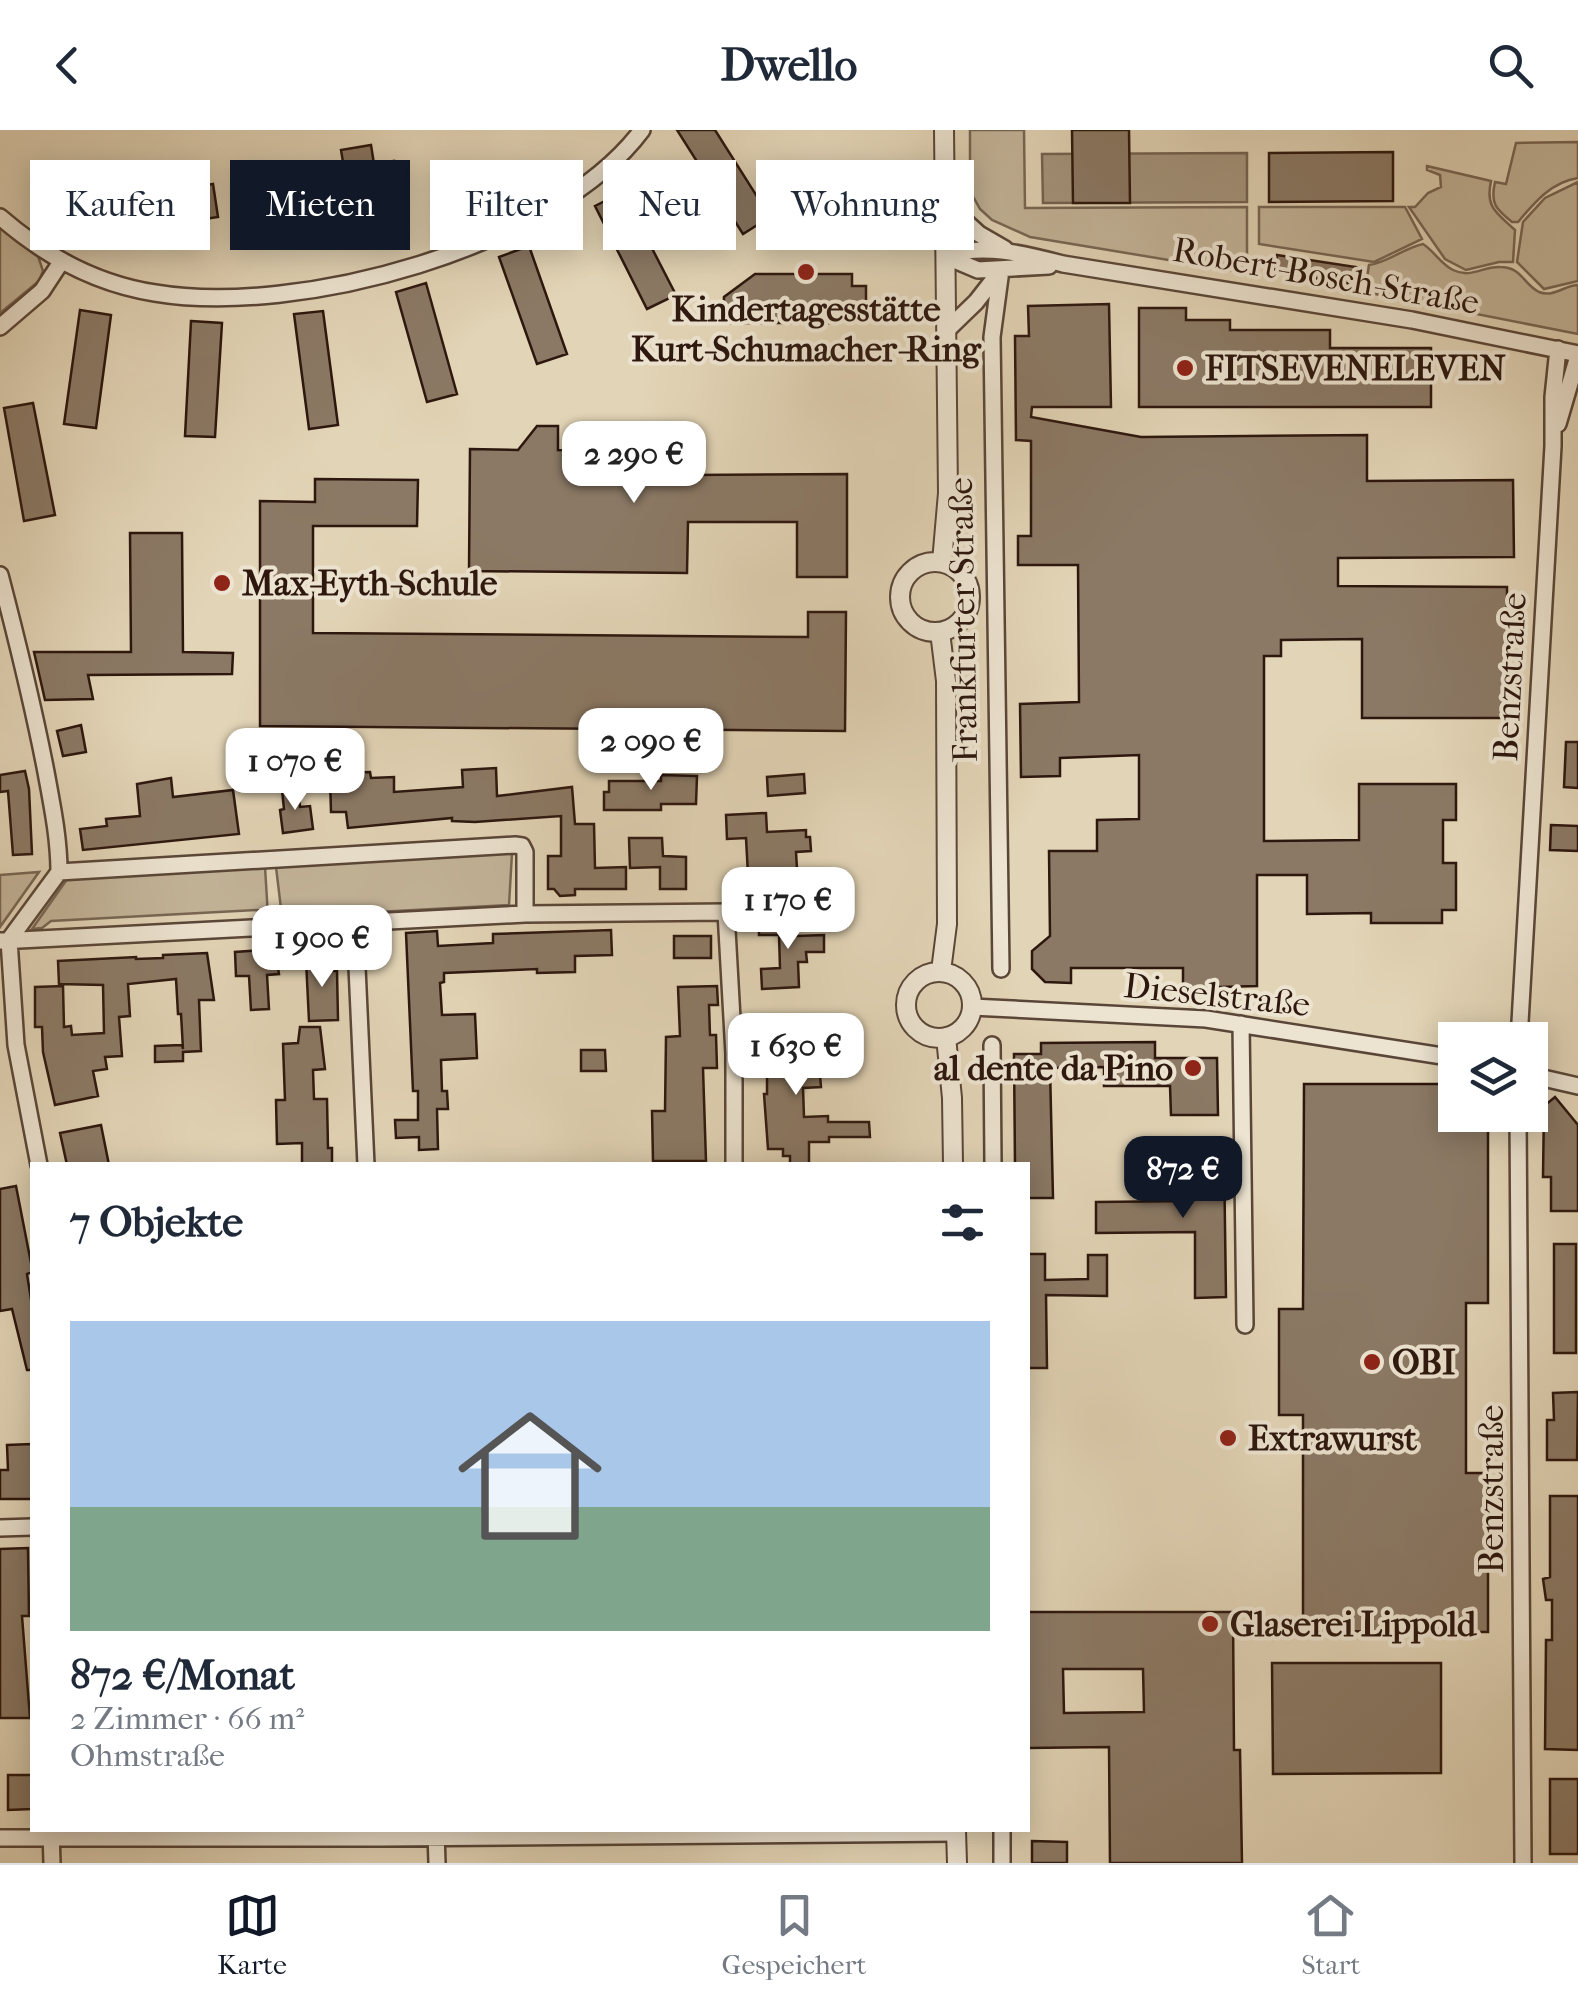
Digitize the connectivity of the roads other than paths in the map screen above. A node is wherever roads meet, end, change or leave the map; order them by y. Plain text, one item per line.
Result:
1 (642, 130) edge
2 (944, 130) edge
3 (944, 160) edge
4 (0, 218) edge
5 (974, 229) edge
6 (944, 250) edge
7 (1008, 251) junction
8 (944, 256) junction
9 (61, 262) junction
10 (1064, 264) junction
11 (1001, 270) junction
12 (0, 327) edge
13 (946, 330) junction
14 (1558, 349) junction
15 (1578, 355) edge
16 (1554, 437) junction
17 (942, 562) junction
18 (0, 575) edge
19 (940, 632) junction
20 (60, 872) junction
21 (525, 914) junction
22 (355, 923) junction
23 (4, 941) edge
24 (1001, 969) dead end
25 (941, 971) junction
26 (972, 1007) junction
27 (1520, 1022) edge
28 (1242, 1024) junction
29 (946, 1038) junction
30 (992, 1045) dead end
31 (1438, 1055) edge
32 (1548, 1078) edge
33 (1578, 1086) edge
34 (1518, 1132) edge
35 (38, 1162) edge
36 (366, 1162) edge
37 (734, 1162) edge
38 (953, 1162) edge
39 (994, 1162) edge
40 (1244, 1325) dead end
41 (30, 1527) edge
42 (0, 1528) edge
43 (783, 1832) edge
44 (956, 1832) edge
45 (1002, 1832) edge
46 (51, 1834) edge
47 (436, 1834) edge
48 (0, 1838) edge
49 (52, 1863) edge
50 (438, 1863) edge
51 (957, 1863) edge
52 (1002, 1863) edge
53 (1522, 1863) edge

1 - 9 street
2 - 3 street, Frankfurter Straße
4 - 9 street
5 - 7 street
6 - 8 street, Frankfurter Straße
7 - 8 street, Robert-Bosch-Straße
7 - 10 street, Robert-Bosch-Straße
8 - 11 street, Robert-Bosch-Straße
8 - 13 street, Frankfurter Straße
9 - 12 street
10 - 11 street, Robert-Bosch-Straße
10 - 14 street, Robert-Bosch-Straße
11 - 13 street
11 - 24 street, Frankfurter Straße
13 - 17 street, Frankfurter Straße
14 - 15 street, Robert-Bosch-Straße
14 - 16 street, Benzstraße
15 - 16 street, Benzstraße
16 - 27 street, Benzstraße
17 - 19 street
17 - 19 street
18 - 20 street
19 - 25 street, Frankfurter Straße
20 - 21 street
20 - 23 street
21 - 22 street
21 - 37 street
22 - 23 street
22 - 36 street
23 - 35 street
25 - 26 street
25 - 29 street
26 - 28 street, Dieselstraße
26 - 29 street
28 - 31 street, Dieselstraße
28 - 40 street
29 - 38 street
30 - 39 street
32 - 33 street
34 - 53 street, Benzstraße
41 - 42 street
43 - 47 street
44 - 51 street
45 - 52 street
46 - 47 street
46 - 48 street
46 - 49 street
47 - 50 street

